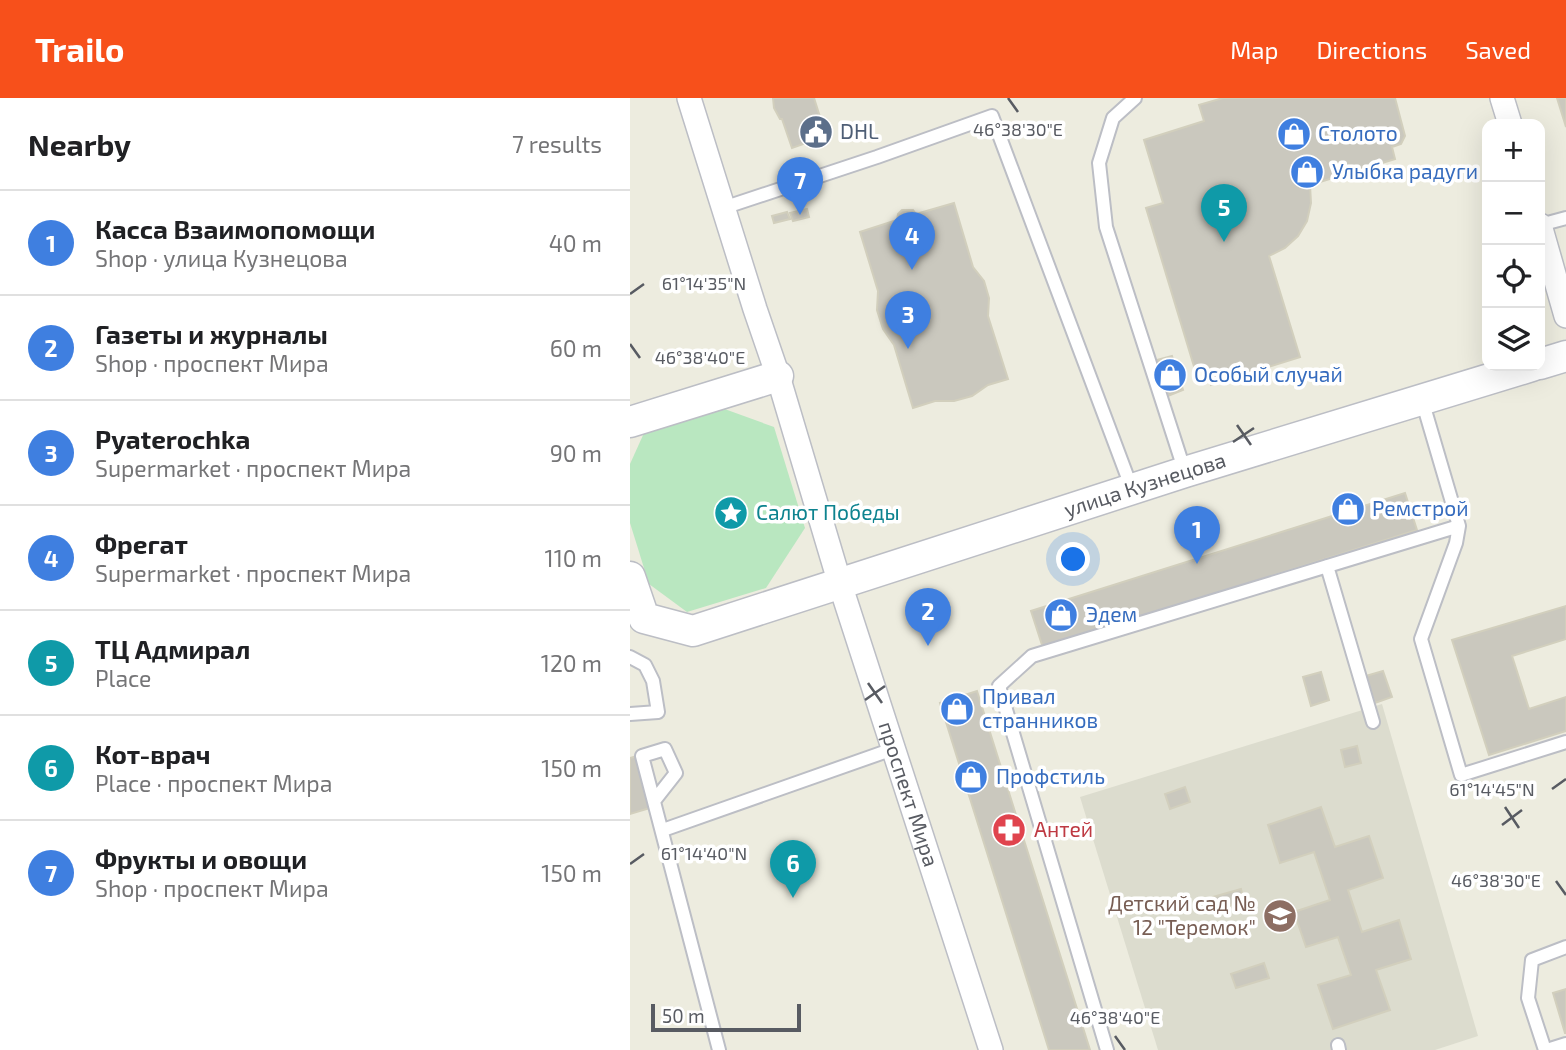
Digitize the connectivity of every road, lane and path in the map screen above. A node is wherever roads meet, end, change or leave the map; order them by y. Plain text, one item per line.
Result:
1 (689, 98) edge
2 (1135, 98) edge
3 (1502, 98) edge
4 (1508, 119) edge
5 (723, 208) junction
6 (1566, 218) edge
7 (1545, 224) edge
8 (1545, 242) edge
9 (1566, 316) edge
10 (1566, 356) edge
11 (1545, 362) edge
12 (1515, 371) edge
13 (778, 376) junction
14 (1422, 399) junction
15 (630, 422) edge
16 (1185, 472) junction
17 (1132, 490) junction
18 (1459, 526) junction
19 (1327, 566) junction
20 (630, 577) edge
21 (840, 584) junction
22 (637, 622) edge
23 (630, 657) edge
24 (630, 714) edge
25 (1373, 722) dead end
26 (1566, 742) edge
27 (893, 749) junction
28 (654, 801) dead end
29 (663, 830) junction
30 (1566, 947) edge
31 (1566, 1044) edge
32 (719, 1050) edge
33 (991, 1050) edge
34 (1107, 1050) edge
35 (1546, 1050) edge

1 - 5 street, проспект Мира
2 - 16 lane
3 - 4 street
5 - 13 street, проспект Мира
5 - 17 lane
6 - 7 lane
8 - 9 street
10 - 11 street
12 - 14 street, улица Кузнецова
13 - 15 street
13 - 21 street, проспект Мира
14 - 16 street, улица Кузнецова
14 - 18 lane
16 - 17 street, улица Кузнецова
17 - 21 street, улица Кузнецова
18 - 19 lane
18 - 26 lane
19 - 25 lane
19 - 34 lane
20 - 22 street
21 - 22 street, улица Кузнецова
21 - 27 street, проспект Мира
23 - 24 lane
27 - 29 lane
27 - 33 street, проспект Мира
28 - 29 lane
29 - 32 lane
30 - 35 lane
31 - 35 lane

